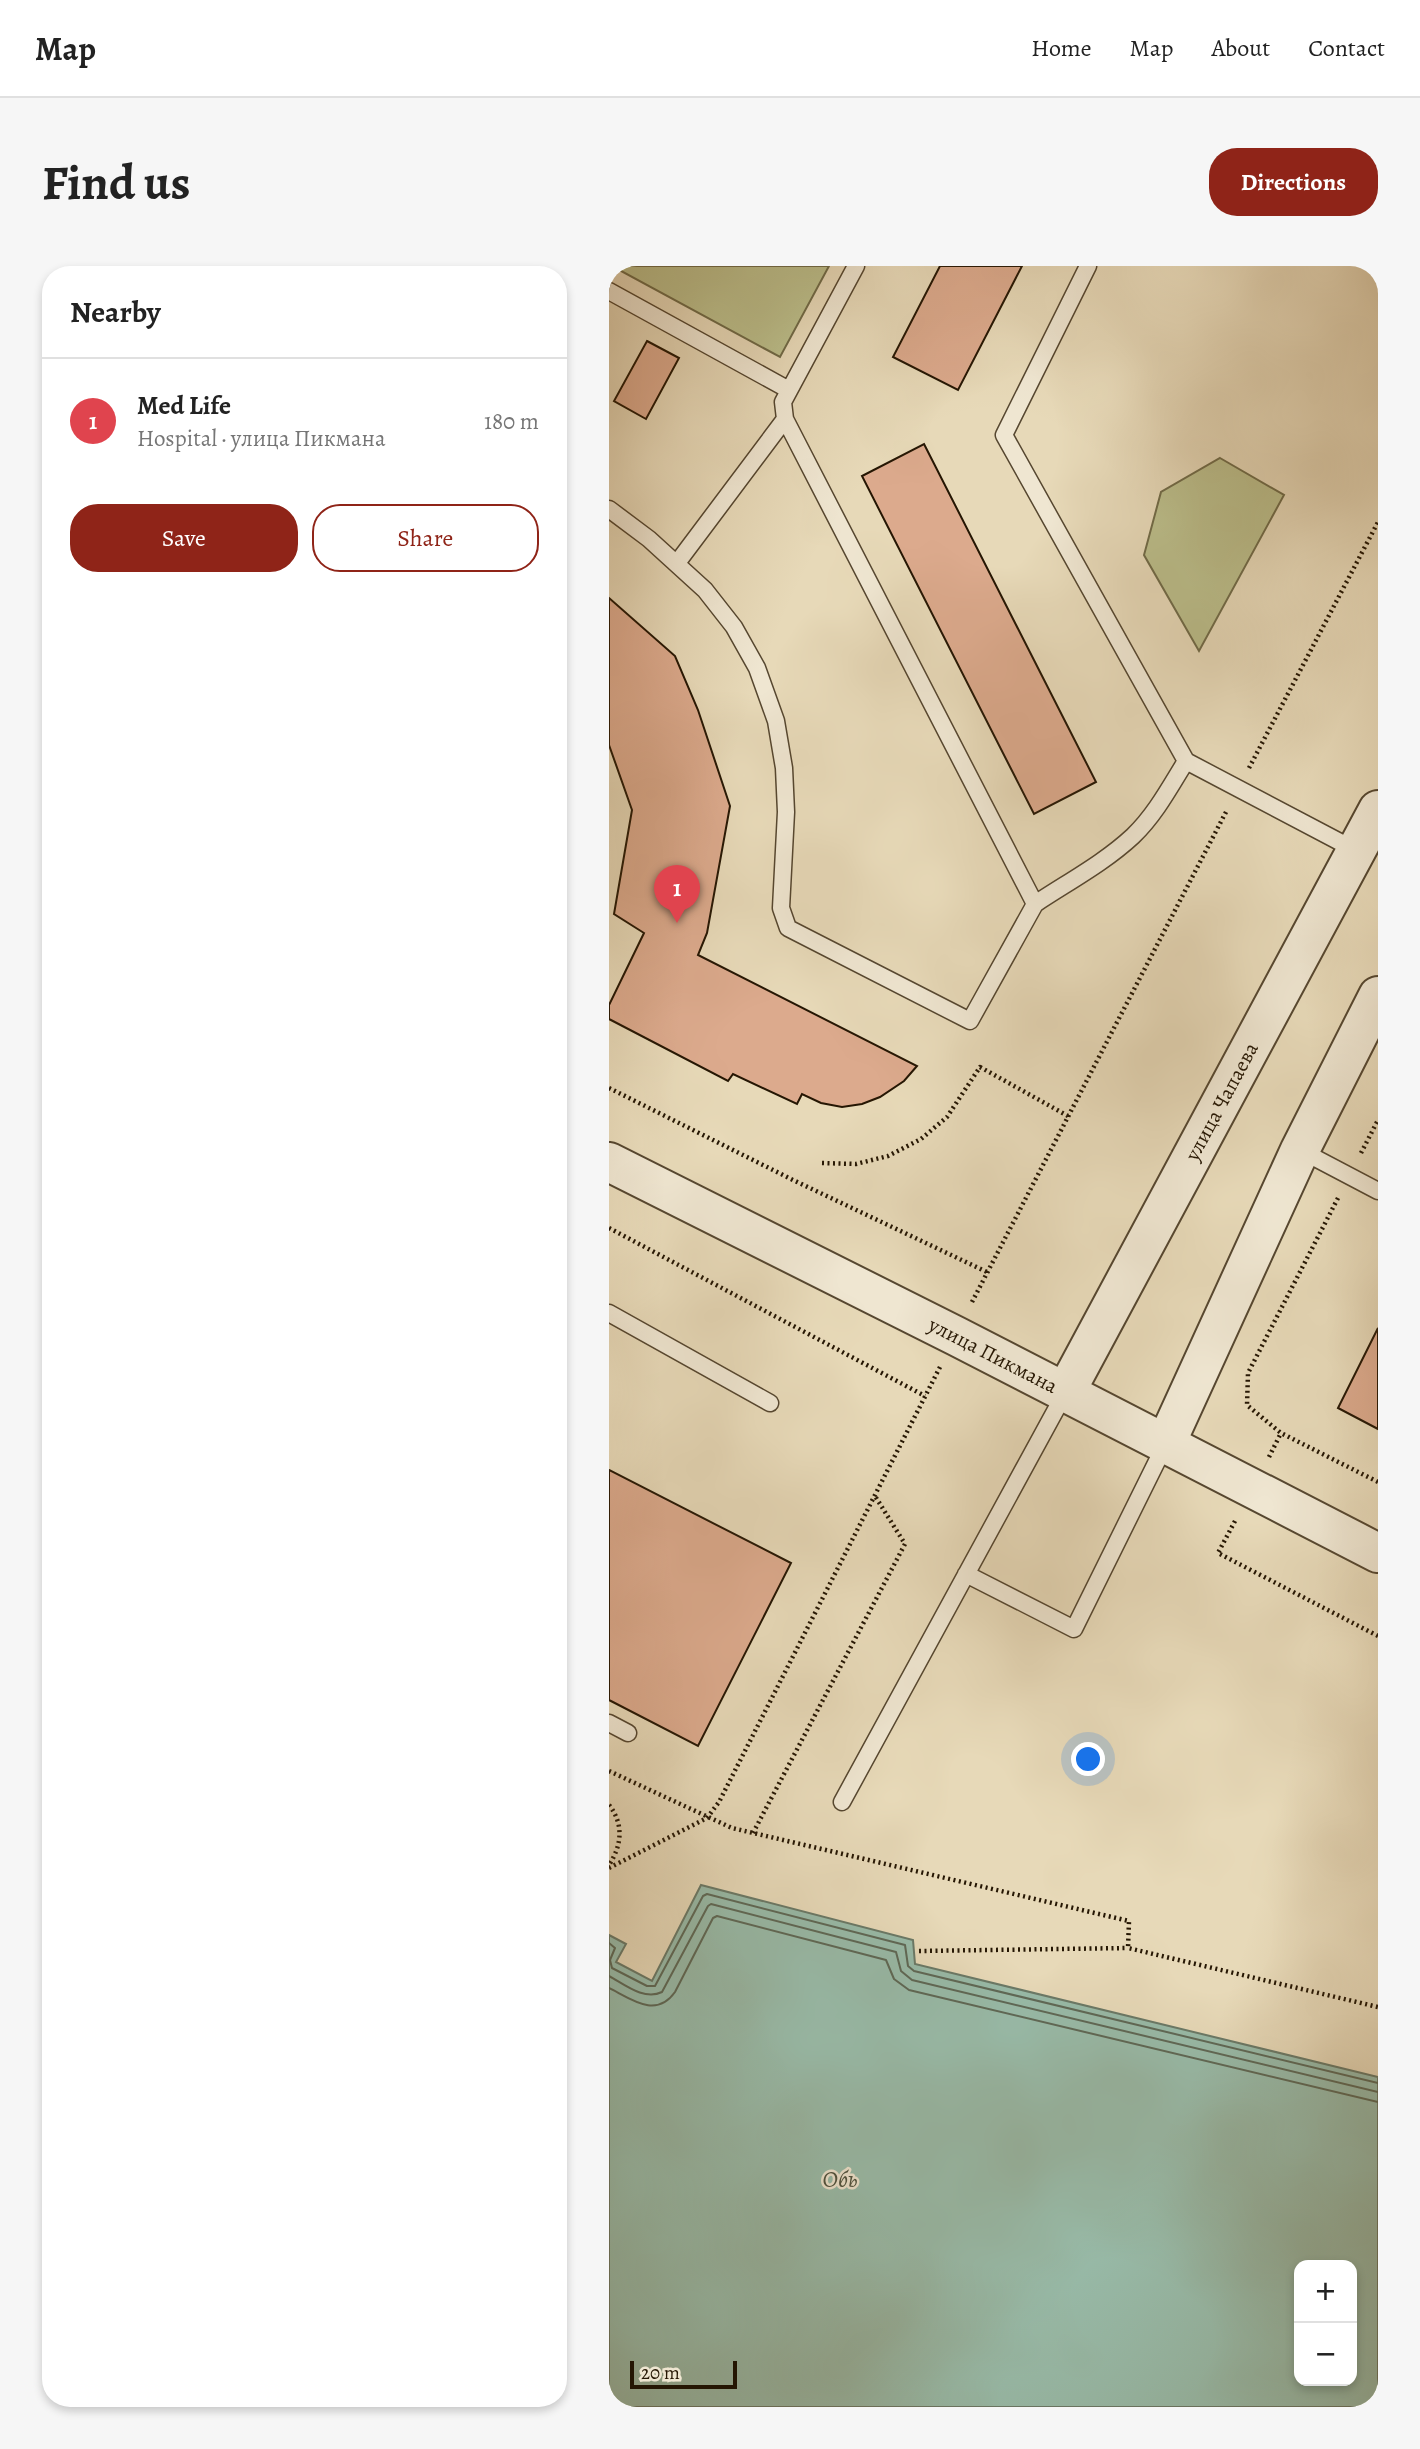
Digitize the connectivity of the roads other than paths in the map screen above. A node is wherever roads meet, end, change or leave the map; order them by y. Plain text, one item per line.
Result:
1 (856, 266) edge
2 (1088, 266) edge
3 (609, 291) edge
4 (789, 390) junction
5 (785, 419) junction
6 (609, 509) edge
7 (677, 563) junction
8 (1186, 761) junction
9 (1378, 810) edge
10 (1357, 851) junction
11 (1035, 904) junction
12 (1378, 996) edge
13 (1300, 1150) junction
14 (609, 1162) edge
15 (1378, 1191) edge
16 (609, 1313) edge
17 (1065, 1393) junction
18 (770, 1402) dead end
19 (1166, 1443) junction
20 (1378, 1553) edge
21 (966, 1574) junction
22 (609, 1723) edge
23 (628, 1732) dead end
24 (842, 1802) dead end

1 - 4 lane
2 - 8 lane
3 - 4 lane
4 - 5 lane
5 - 7 lane
5 - 11 lane
6 - 7 lane
7 - 11 lane
8 - 10 lane
8 - 11 lane
9 - 10 street, улица Чапаева
10 - 17 street, улица Чапаева
12 - 13 street
13 - 15 lane
13 - 19 street
14 - 17 street, улица Пикмана
16 - 18 lane
17 - 19 street, улица Пикмана
17 - 21 lane
19 - 20 street, улица Пикмана
19 - 21 lane
21 - 24 lane
22 - 23 lane

